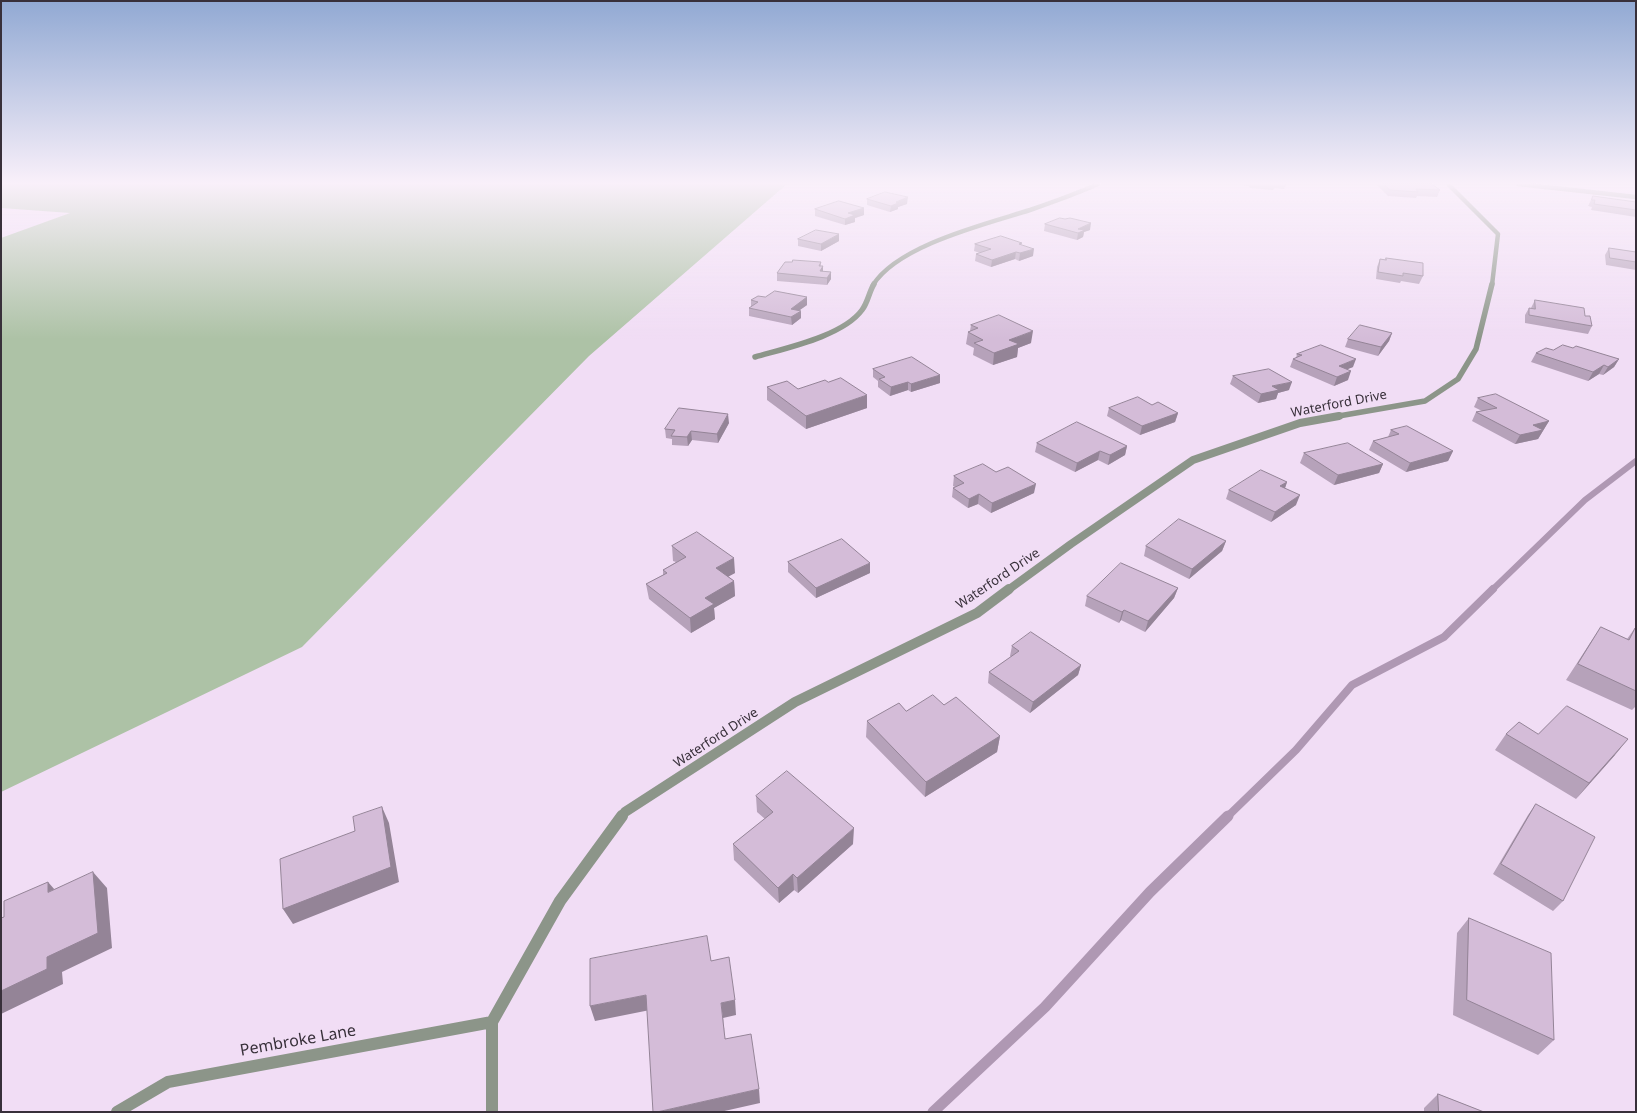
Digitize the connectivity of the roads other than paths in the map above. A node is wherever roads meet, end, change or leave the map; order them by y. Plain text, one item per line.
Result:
1 (953, 236) edge
2 (1498, 236) edge
3 (755, 357) dead end
4 (492, 1022) junction
5 (117, 1112) edge
6 (492, 1112) edge

1 - 3 street
2 - 4 street, Waterford Drive
4 - 5 street, Pembroke Lane
4 - 6 street, Waterford Drive

